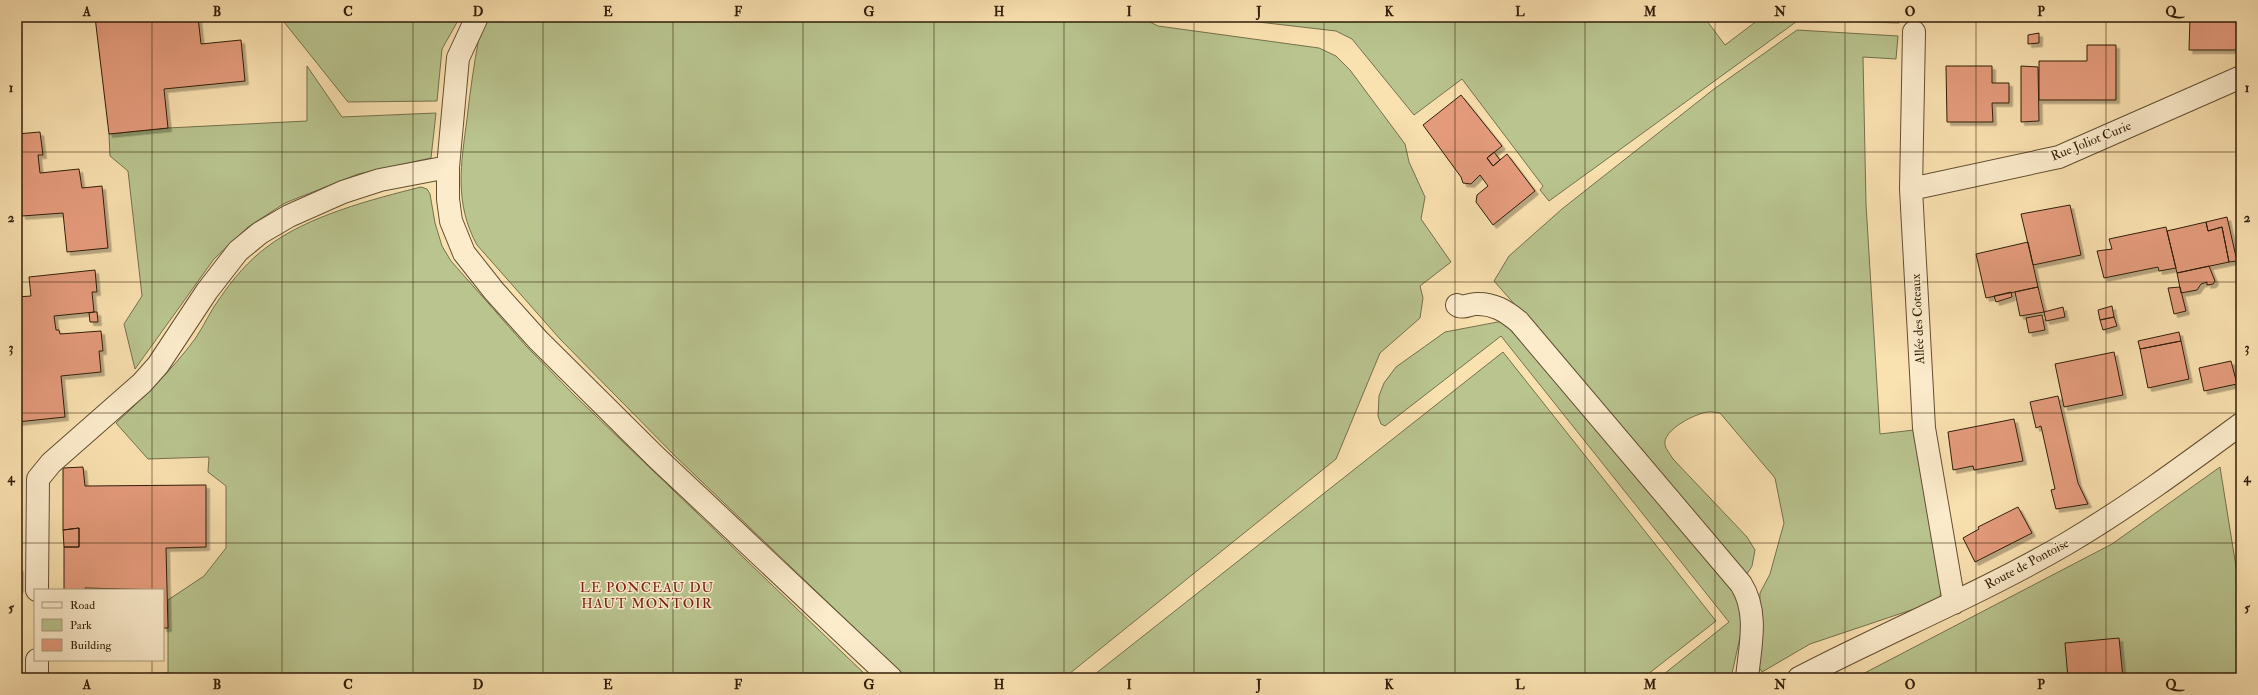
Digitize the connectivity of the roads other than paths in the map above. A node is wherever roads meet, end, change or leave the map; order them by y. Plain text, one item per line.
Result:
1 (477, 17) edge
2 (1914, 32) dead end
3 (2241, 77) edge
4 (448, 167) junction
5 (1911, 189) junction
6 (1457, 305) dead end
7 (2241, 424) edge
8 (36, 589) edge
9 (1954, 603) junction
10 (37, 661) edge
11 (37, 678) edge
12 (891, 678) edge
13 (1747, 678) edge
14 (1799, 678) edge

1 - 4 street
2 - 5 street, Allée des Coteaux
3 - 5 street, Rue Joliot Curie
4 - 8 street
4 - 12 street
5 - 9 street, Allée des Coteaux
6 - 13 street
7 - 9 street, Route de Pontoise
9 - 14 street, Route de Pontoise
10 - 11 street

